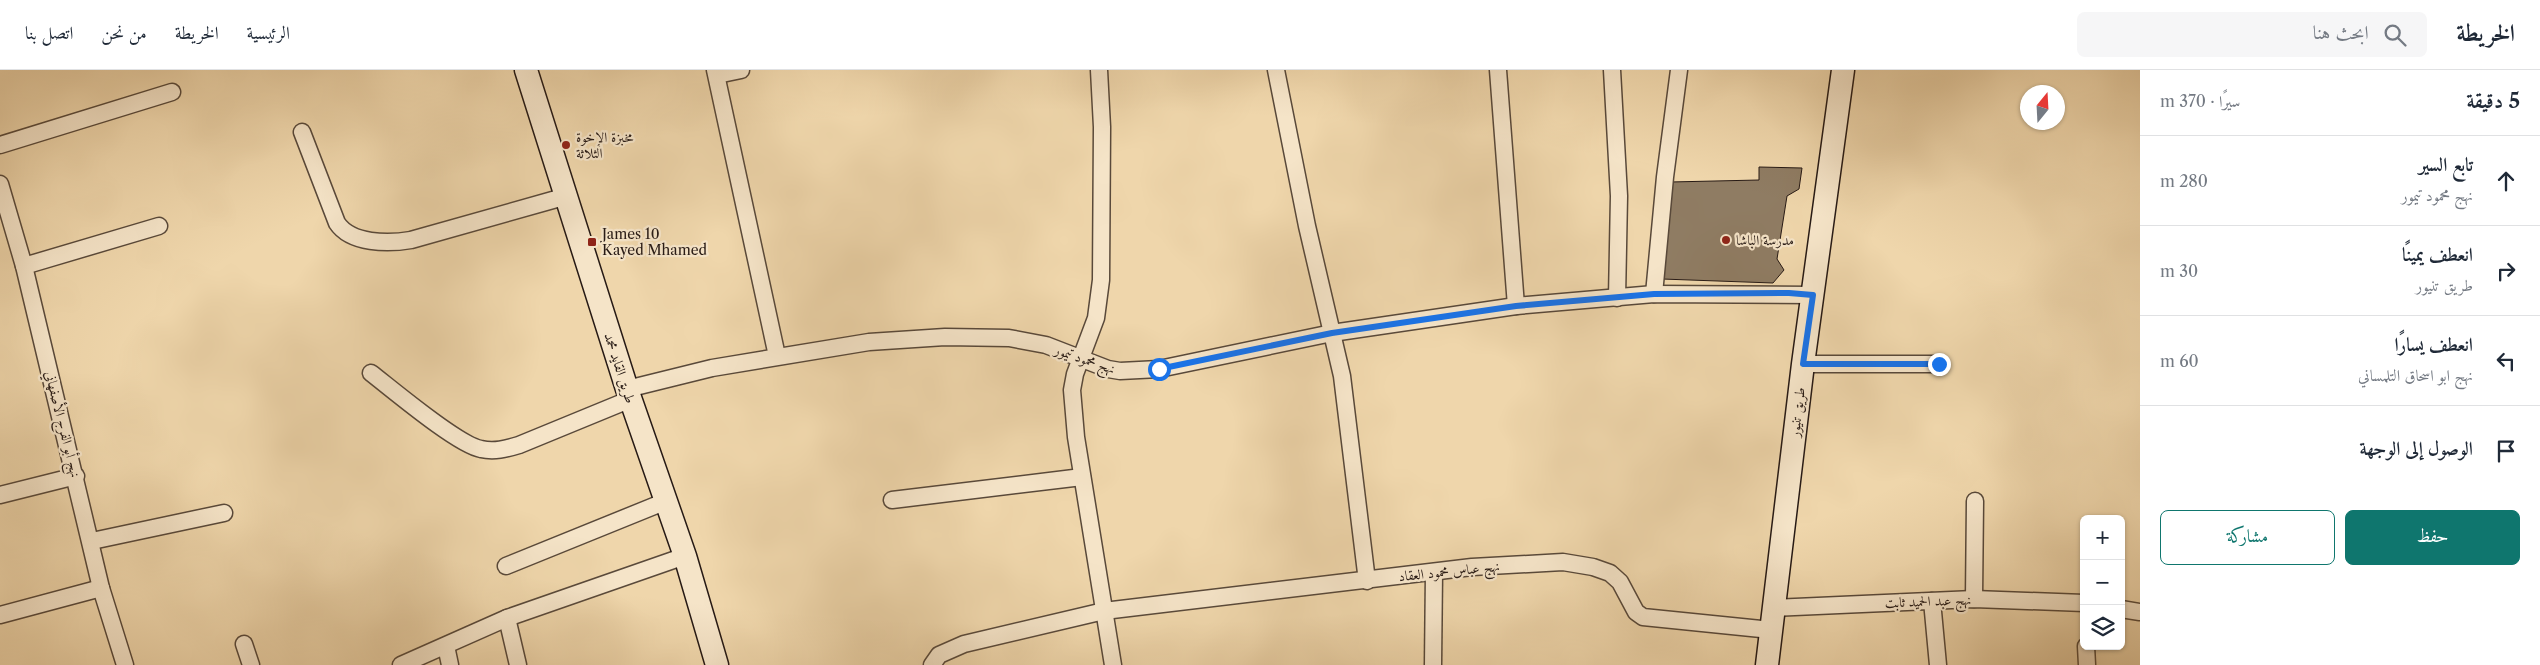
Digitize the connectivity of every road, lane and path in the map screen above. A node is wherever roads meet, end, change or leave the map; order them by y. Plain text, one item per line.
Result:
1 (526, 70) edge
2 (741, 70) edge
3 (1099, 70) edge
4 (1276, 70) edge
5 (1498, 70) edge
6 (1612, 70) edge
7 (1679, 70) edge
8 (1843, 70) edge
9 (716, 73) edge
10 (172, 92) dead end
11 (302, 132) dead end
12 (0, 145) edge
13 (0, 184) edge
14 (567, 196) junction
15 (159, 226) dead end
16 (24, 266) junction
17 (1654, 294) junction
18 (1813, 295) junction
19 (1617, 298) junction
20 (1516, 306) junction
21 (1332, 333) junction
22 (778, 356) junction
23 (1081, 358) junction
24 (1803, 364) junction
25 (1939, 364) dead end
26 (371, 373) dead end
27 (629, 394) junction
28 (76, 476) junction
29 (1082, 477) junction
30 (0, 495) edge
31 (892, 500) dead end
32 (1976, 501) dead end
33 (664, 502) junction
34 (224, 513) dead end
35 (92, 541) junction
36 (684, 556) junction
37 (506, 566) dead end
38 (1434, 572) junction
39 (1367, 581) junction
40 (101, 588) junction
41 (1974, 599) junction
42 (1932, 601) junction
43 (2080, 603) edge
44 (2125, 610) edge
45 (1104, 611) junction
46 (2140, 612) edge
47 (0, 615) edge
48 (507, 618) junction
49 (1772, 619) junction
50 (244, 644) dead end
51 (446, 646) junction
52 (2086, 650) edge
53 (125, 665) edge
54 (251, 665) edge
55 (402, 665) edge
56 (450, 665) edge
57 (518, 665) edge
58 (717, 665) edge
59 (932, 665) edge
60 (1113, 665) edge
61 (1433, 665) edge
62 (1767, 665) edge
63 (1938, 665) edge
64 (2087, 665) edge

1 - 14 main road, طريق القايد محمد
2 - 9 street
3 - 23 street
4 - 21 street
5 - 20 street
6 - 19 street
7 - 17 street
8 - 18 main road, طريق تنيور
9 - 22 street
10 - 12 street
11 - 14 street
13 - 16 street, نهج أبو الفرج الأصفهاني
14 - 27 main road, طريق القايد محمد
15 - 16 street
16 - 28 street, نهج أبو الفرج الأصفهاني
17 - 18 street, نهج محمود تيمور
17 - 19 street, نهج محمود تيمور
18 - 24 main road, طريق تنيور
19 - 20 street, نهج محمود تيمور
20 - 21 street, نهج محمود تيمور
21 - 23 street, نهج محمود تيمور
21 - 39 street
22 - 23 street, نهج محمود تيمور
22 - 27 street, نهج محمود تيمور
23 - 29 street
24 - 25 street
24 - 49 main road, طريق تنيور
26 - 27 street, نهج محمود تيمور
27 - 33 main road, طريق القايد محمد
28 - 30 street
28 - 35 street, نهج أبو الفرج الأصفهاني
29 - 31 street
29 - 45 street
32 - 41 street
33 - 36 main road, طريق القايد محمد
33 - 37 street
34 - 35 street
35 - 40 street, نهج أبو الفرج الأصفهاني
36 - 48 street
36 - 58 main road, طريق القايد محمد
38 - 39 street, نهج عباس محمود العقاد
38 - 49 street, نهج عباس محمود العقاد
38 - 61 street
39 - 45 street, نهج عباس محمود العقاد
40 - 47 street
40 - 53 street, نهج أبو الفرج الأصفهاني
41 - 42 street, نهج عبد الحميد ثابت
41 - 43 street, نهج عبد الحميد ثابت
42 - 49 street, نهج عبد الحميد ثابت
42 - 63 street
44 - 46 street
45 - 59 street, نهج عباس محمود العقاد
45 - 60 street
48 - 51 street
48 - 57 street
49 - 62 main road, طريق تنيور
50 - 54 street
51 - 55 street
51 - 56 street
52 - 64 street

